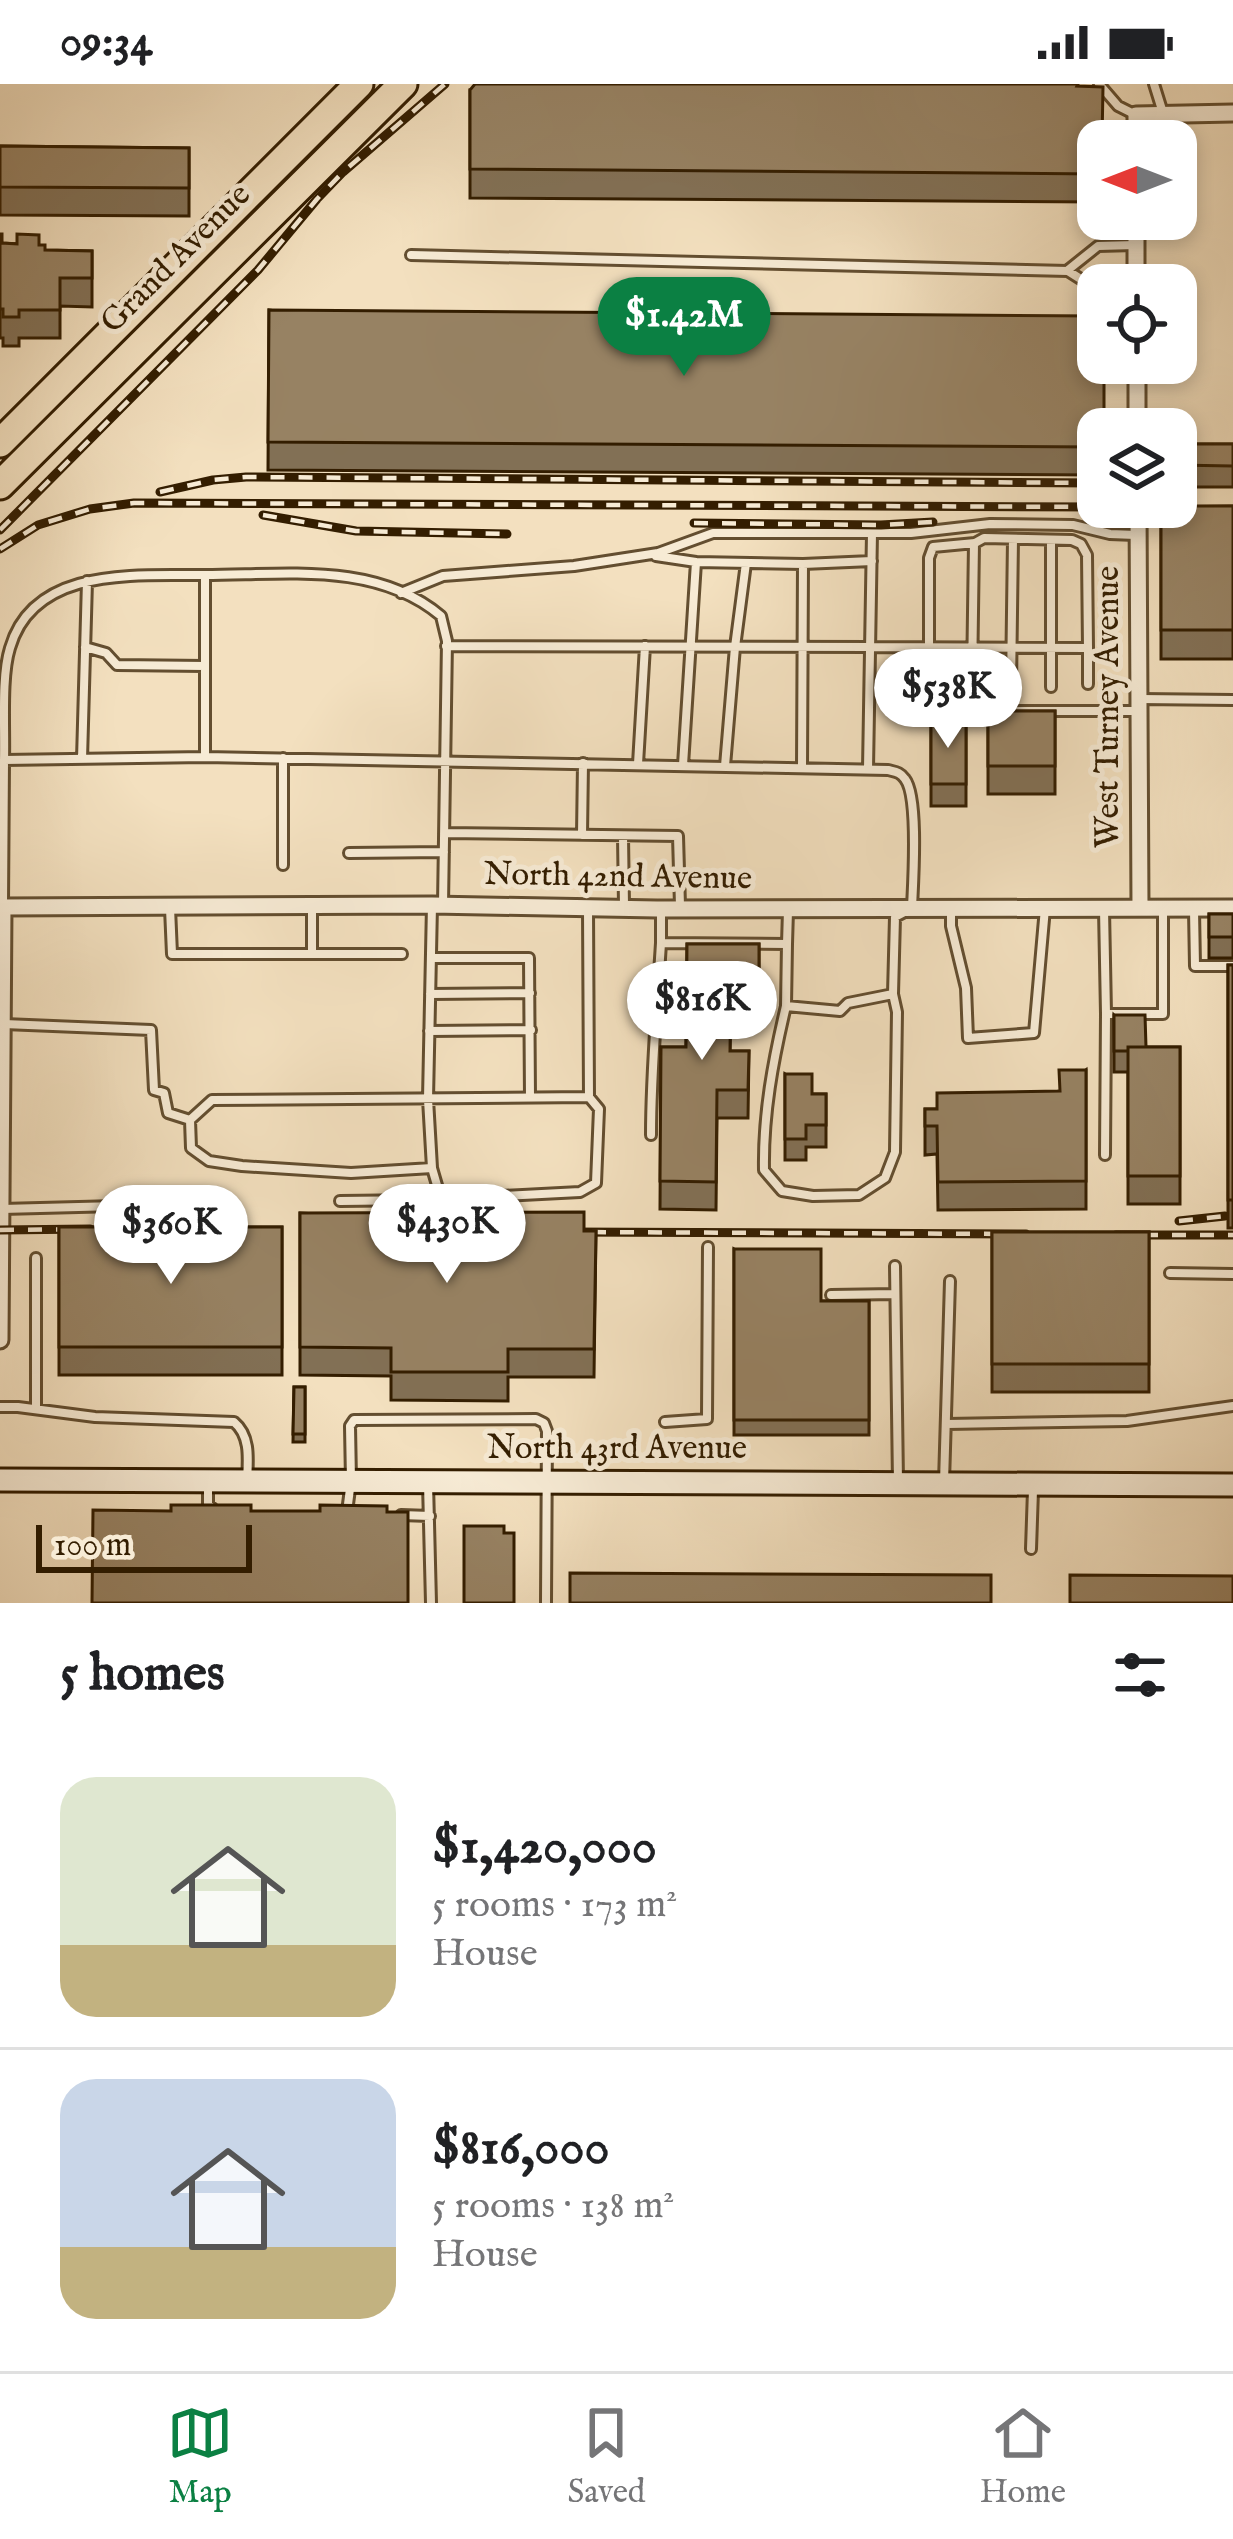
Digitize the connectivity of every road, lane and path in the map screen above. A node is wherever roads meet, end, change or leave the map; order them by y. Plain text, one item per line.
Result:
1 (359, 84) edge
2 (403, 84) edge
3 (1099, 84) edge
4 (1154, 84) edge
5 (1233, 113) edge
6 (1164, 114) junction
7 (1136, 115) junction
8 (1136, 120) edge
9 (1136, 240) edge
10 (1136, 245) junction
11 (410, 255) dead end
12 (1136, 264) edge
13 (1068, 271) junction
14 (1077, 277) edge
15 (0, 443) edge
16 (0, 485) edge
17 (1138, 528) edge
18 (872, 533) junction
19 (1138, 535) junction
20 (1013, 539) junction
21 (1051, 540) junction
22 (974, 543) junction
23 (649, 554) junction
24 (872, 561) junction
25 (696, 562) junction
26 (746, 563) junction
27 (803, 564) junction
28 (205, 575) junction
29 (87, 581) junction
30 (401, 593) junction
31 (446, 646) junction
32 (645, 646) junction
33 (691, 646) junction
34 (85, 647) junction
35 (735, 647) junction
36 (803, 647) junction
37 (870, 647) junction
38 (929, 647) junction
39 (973, 647) junction
40 (1012, 648) junction
41 (1052, 648) junction
42 (1088, 648) junction
43 (205, 666) junction
44 (972, 681) dead end
45 (929, 684) dead end
46 (1088, 684) dead end
47 (1012, 685) dead end
48 (1051, 687) dead end
49 (1233, 700) edge
50 (1139, 705) junction
51 (934, 711) dead end
52 (205, 757) junction
53 (283, 758) junction
54 (82, 759) junction
55 (4, 760) junction
56 (445, 760) junction
57 (583, 763) junction
58 (638, 764) junction
59 (683, 765) junction
60 (725, 766) junction
61 (802, 768) junction
62 (868, 769) junction
63 (444, 833) junction
64 (582, 836) junction
65 (623, 836) junction
66 (444, 852) junction
67 (349, 854) dead end
68 (283, 865) dead end
69 (312, 905) junction
70 (438, 905) junction
71 (170, 906) junction
72 (3, 907) edge
73 (1104, 907) junction
74 (1140, 907) junction
75 (1162, 907) junction
76 (588, 908) junction
77 (623, 908) junction
78 (788, 908) junction
79 (912, 908) junction
80 (951, 908) junction
81 (1045, 908) junction
82 (1194, 908) junction
83 (1233, 908) edge
84 (662, 909) junction
85 (680, 909) junction
86 (662, 943) junction
87 (787, 944) junction
88 (312, 953) junction
89 (402, 954) dead end
90 (431, 958) junction
91 (1233, 966) edge
92 (1, 974) edge
93 (530, 993) junction
94 (430, 994) junction
95 (892, 994) junction
96 (786, 1006) junction
97 (1106, 1014) junction
98 (2, 1024) edge
99 (531, 1030) junction
100 (429, 1031) junction
101 (589, 1096) junction
102 (530, 1097) junction
103 (428, 1099) junction
104 (190, 1120) junction
105 (651, 1135) dead end
106 (1105, 1155) dead end
107 (432, 1168) junction
108 (441, 1199) junction
109 (340, 1201) dead end
110 (232, 1203) dead end
111 (1, 1209) edge
112 (708, 1247) dead end
113 (0, 1255) edge
114 (36, 1258) dead end
115 (895, 1266) dead end
116 (1170, 1273) dead end
117 (1233, 1274) edge
118 (950, 1281) dead end
119 (831, 1294) dead end
120 (896, 1294) junction
121 (0, 1340) edge
122 (1233, 1406) edge
123 (0, 1407) edge
124 (36, 1409) junction
125 (665, 1422) dead end
126 (947, 1424) junction
127 (0, 1480) edge
128 (208, 1481) junction
129 (247, 1481) junction
130 (351, 1481) junction
131 (428, 1481) junction
132 (546, 1481) junction
133 (898, 1483) junction
134 (944, 1484) junction
135 (1033, 1484) junction
136 (1233, 1485) edge
137 (367, 1515) edge
138 (387, 1515) edge
139 (196, 1516) edge
140 (430, 1516) junction
141 (1031, 1549) dead end
142 (431, 1603) edge
143 (545, 1603) edge

1 - 15 highway, Grand Avenue
2 - 16 highway, Grand Avenue
3 - 7 lane
4 - 6 lane
5 - 6 street
6 - 7 street
7 - 8 street
9 - 10 street
10 - 12 street
10 - 13 lane
11 - 13 lane
13 - 14 lane
17 - 19 street, West Turney Avenue
18 - 19 lane
18 - 23 lane
18 - 24 lane
19 - 50 street, West Turney Avenue
20 - 21 lane
20 - 22 lane
20 - 40 lane
21 - 41 lane
21 - 42 lane
22 - 38 lane
22 - 39 lane
23 - 25 lane
23 - 30 lane
24 - 27 lane
24 - 37 lane
25 - 26 lane
25 - 33 lane
26 - 27 lane
26 - 35 lane
27 - 36 lane
28 - 29 lane
28 - 30 lane
28 - 43 lane
29 - 34 lane
29 - 55 lane
30 - 31 lane
31 - 32 lane
31 - 56 lane
32 - 33 lane
32 - 58 lane
33 - 35 lane
33 - 59 lane
34 - 43 lane
34 - 54 lane
35 - 36 lane
35 - 60 lane
36 - 37 lane
36 - 61 lane
37 - 38 lane
37 - 62 lane
38 - 39 lane
38 - 45 lane
39 - 40 lane
39 - 44 lane
40 - 41 lane
40 - 47 lane
41 - 42 lane
41 - 48 lane
42 - 46 lane
43 - 52 lane
49 - 50 lane
50 - 51 lane
50 - 74 street, West Turney Avenue
52 - 53 lane
52 - 54 lane
53 - 56 lane
53 - 68 lane
54 - 55 lane
55 - 72 lane
56 - 57 lane
56 - 63 lane
57 - 58 lane
57 - 64 lane
58 - 59 lane
59 - 60 lane
60 - 61 lane
61 - 62 lane
62 - 79 lane
63 - 64 lane
63 - 66 lane
64 - 65 lane
65 - 77 lane
65 - 85 lane
66 - 67 lane
66 - 70 lane
69 - 70 street, North 42nd Avenue
69 - 71 street, North 42nd Avenue
69 - 88 lane
70 - 76 street, North 42nd Avenue
70 - 90 lane
71 - 72 street, North 42nd Avenue
71 - 88 lane
72 - 92 street
73 - 74 street, North 42nd Avenue
73 - 81 street, North 42nd Avenue
73 - 97 lane
74 - 75 street, North 42nd Avenue
75 - 82 street, North 42nd Avenue
75 - 97 lane
76 - 77 street, North 42nd Avenue
76 - 101 lane
77 - 84 street, North 42nd Avenue
78 - 79 street, North 42nd Avenue
78 - 85 street, North 42nd Avenue
78 - 87 lane
79 - 80 street, North 42nd Avenue
79 - 95 lane
80 - 81 street, North 42nd Avenue
80 - 81 lane
82 - 83 street, North 42nd Avenue
82 - 91 lane
84 - 85 street, North 42nd Avenue
84 - 86 lane
86 - 87 lane
86 - 105 lane
87 - 96 lane
88 - 89 lane
90 - 93 lane
90 - 94 lane
92 - 98 street
93 - 94 lane
93 - 99 lane
94 - 100 lane
95 - 96 lane
95 - 96 lane
97 - 106 lane
98 - 104 lane
98 - 111 street
99 - 100 lane
99 - 102 lane
100 - 103 lane
101 - 102 lane
101 - 108 lane
102 - 103 lane
103 - 104 lane
103 - 107 lane
104 - 107 lane
107 - 108 lane
108 - 109 lane
110 - 111 lane
111 - 113 street
112 - 125 lane
113 - 121 street
114 - 124 lane
115 - 120 lane
116 - 117 lane
118 - 126 lane
119 - 120 lane
120 - 133 lane
122 - 126 lane
123 - 124 lane
124 - 129 lane
126 - 134 lane
127 - 128 main road, North 43rd Avenue
128 - 129 main road, North 43rd Avenue
128 - 139 lane
129 - 130 main road, North 43rd Avenue
130 - 131 main road, North 43rd Avenue
130 - 132 lane
130 - 137 lane
131 - 132 main road, North 43rd Avenue
131 - 140 lane
132 - 133 main road, North 43rd Avenue
132 - 143 lane
133 - 134 main road, North 43rd Avenue
134 - 135 main road, North 43rd Avenue
135 - 136 main road, North 43rd Avenue
135 - 141 lane
138 - 140 lane
140 - 142 lane

